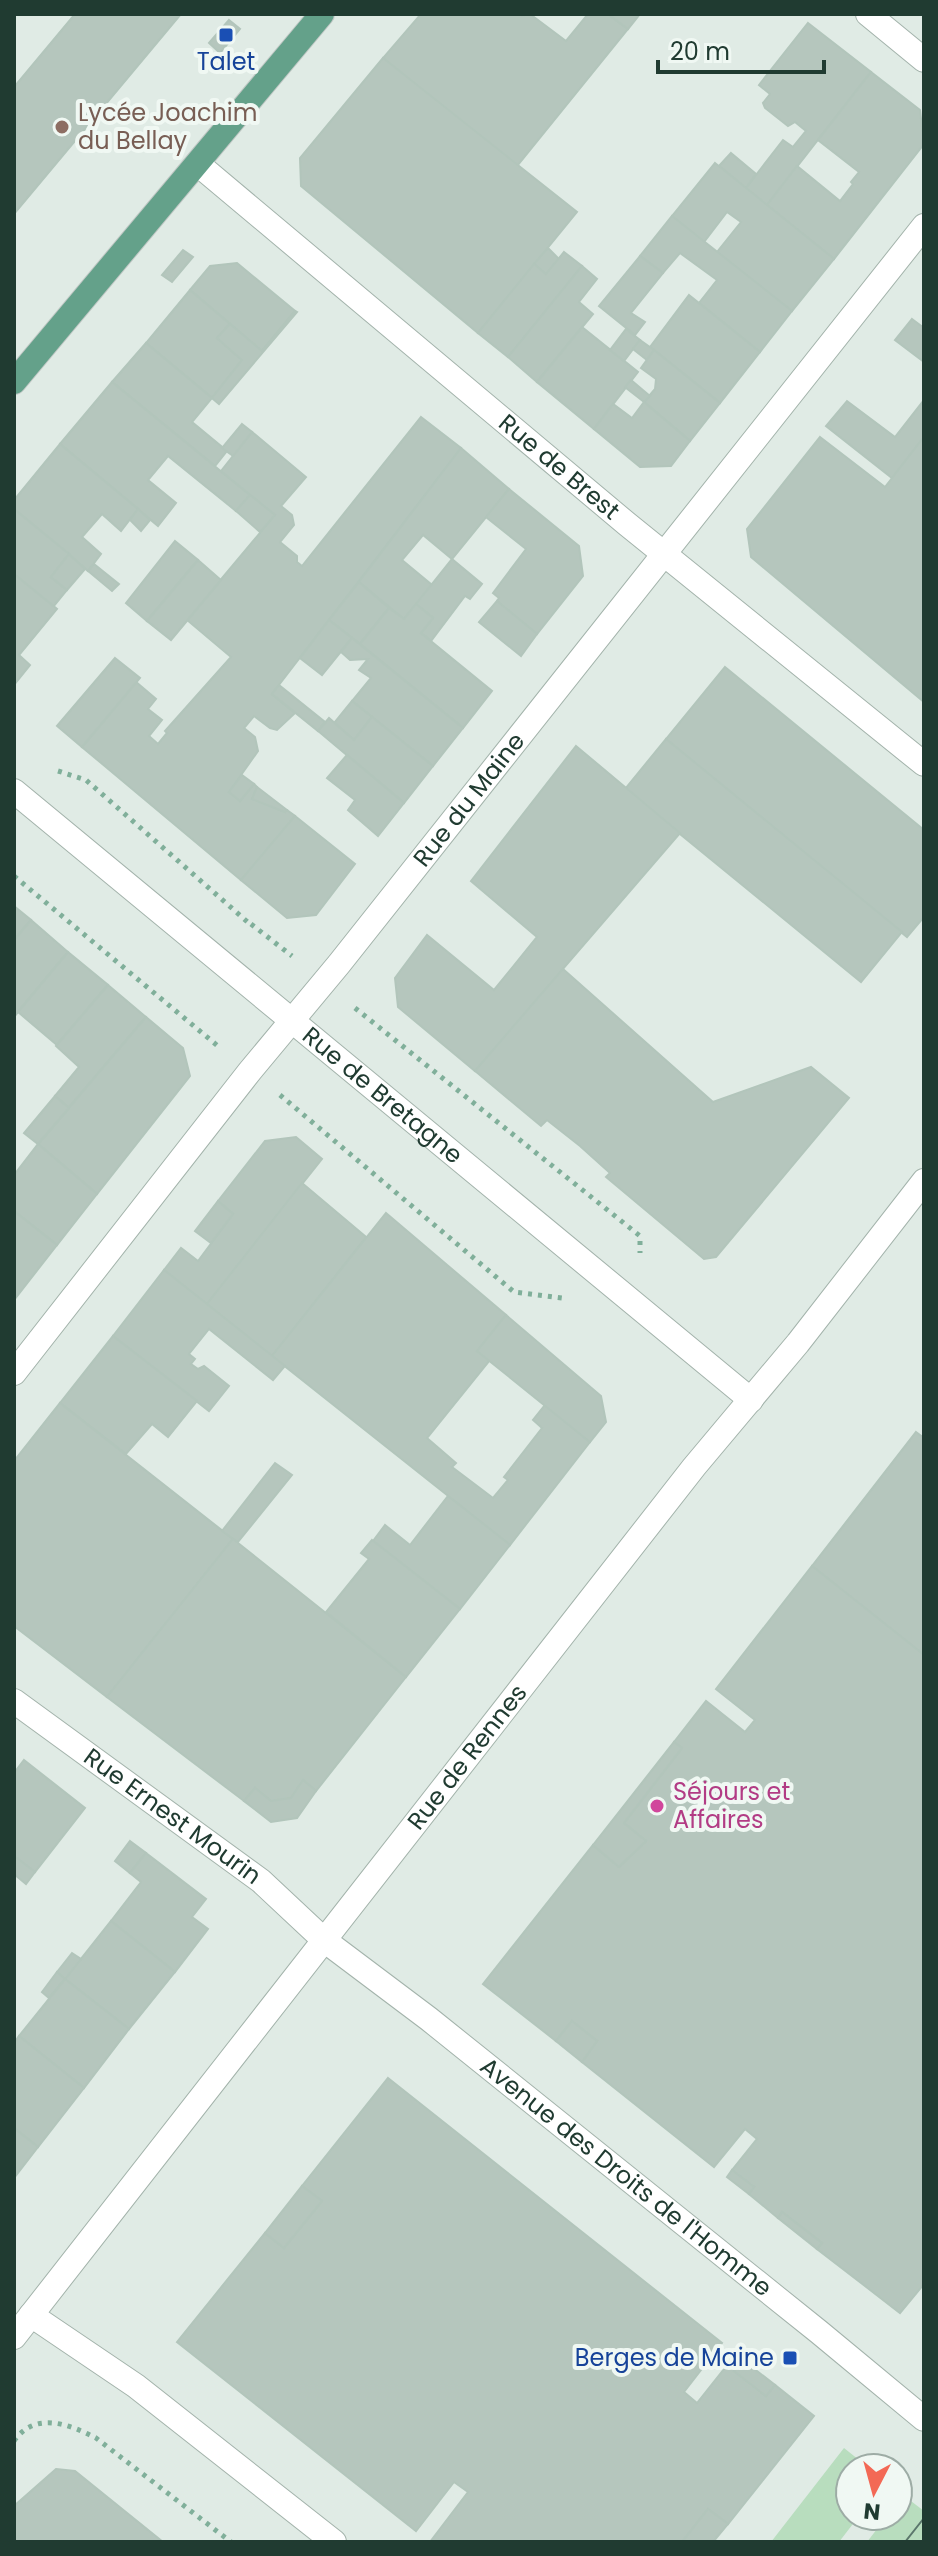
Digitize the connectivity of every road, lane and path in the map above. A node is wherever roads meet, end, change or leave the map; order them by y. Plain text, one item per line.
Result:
1 (322, 14) edge
2 (868, 14) edge
3 (924, 60) edge
4 (199, 165) junction
5 (924, 226) edge
6 (14, 382) edge
7 (665, 555) junction
8 (924, 764) edge
9 (14, 791) edge
10 (14, 876) edge
11 (251, 924) dead end
12 (324, 983) junction
13 (292, 1019) junction
14 (250, 1071) junction
15 (924, 1181) edge
16 (571, 1299) dead end
17 (640, 1306) junction
18 (14, 1373) edge
19 (751, 1400) junction
20 (14, 1701) edge
21 (324, 1940) junction
22 (31, 2315) junction
23 (14, 2337) edge
24 (924, 2419) edge
25 (14, 2441) edge
26 (231, 2542) edge
27 (334, 2542) edge

1 - 4 main road
2 - 3 street
4 - 6 main road
4 - 7 street, Rue de Brest
5 - 7 street, Rue du Maine
7 - 8 street, Rue de Brest
7 - 12 street, Rue du Maine
9 - 13 street, Rue de Bretagne
10 - 14 path
11 - 12 path
12 - 13 street, Rue du Maine
12 - 17 path
13 - 14 street, Rue du Maine
13 - 17 street, Rue de Bretagne
14 - 16 path
14 - 18 street, Rue du Maine
15 - 19 street, Rue de Rennes
17 - 19 street, Rue de Bretagne
19 - 21 street, Rue de Rennes
20 - 21 street, Rue Ernest Mourin
21 - 22 street, Rue de Rennes
21 - 24 street, Avenue des Droits de l'Homme
22 - 23 street, Rue de Rennes
22 - 27 street
25 - 26 path

